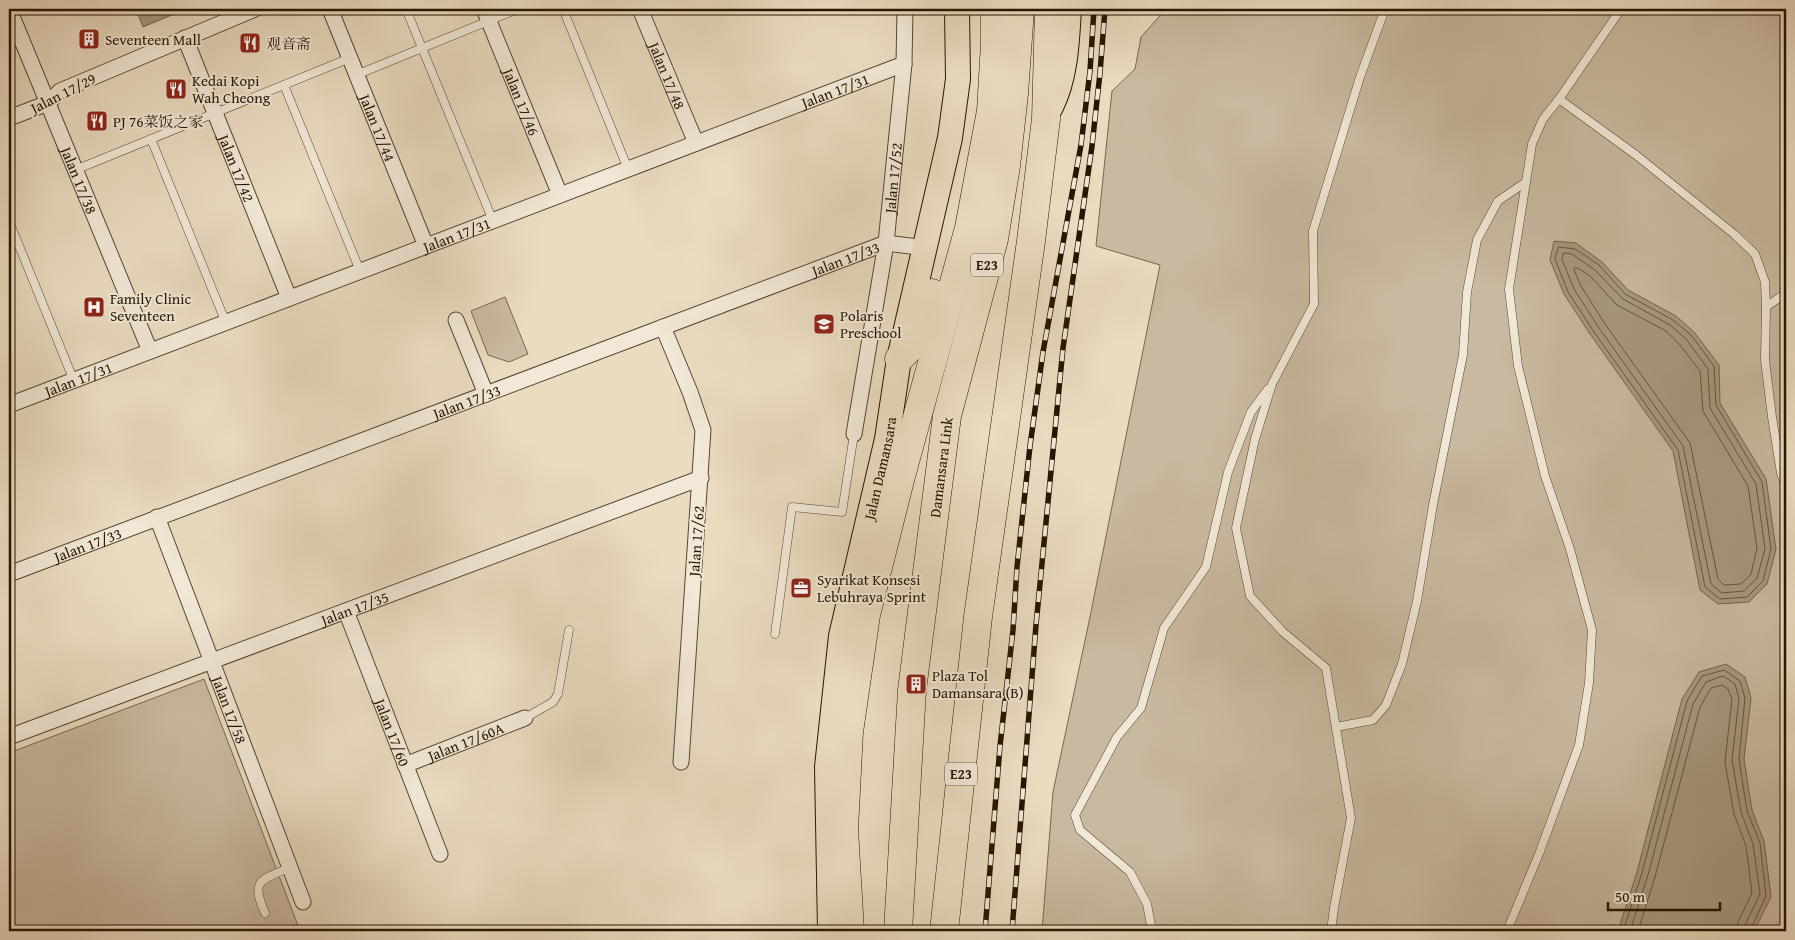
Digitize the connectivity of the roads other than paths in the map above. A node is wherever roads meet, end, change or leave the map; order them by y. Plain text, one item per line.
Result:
1 (10, 9) edge
2 (255, 9) edge
3 (330, 9) edge
4 (406, 9) edge
5 (518, 9) edge
6 (563, 9) edge
7 (640, 9) edge
8 (906, 9) edge
9 (957, 9) edge
10 (995, 9) edge
11 (1020, 9) edge
12 (1049, 9) edge
13 (1069, 9) edge
14 (1385, 9) edge
15 (1621, 9) edge
16 (486, 15) edge
17 (185, 38) junction
18 (422, 48) junction
19 (350, 58) junction
20 (904, 64) junction
21 (356, 75) junction
22 (284, 85) junction
23 (1559, 99) junction
24 (48, 103) junction
25 (215, 113) junction
26 (9, 118) edge
27 (1046, 119) junction
28 (151, 139) junction
29 (696, 143) junction
30 (984, 150) junction
31 (628, 169) junction
32 (76, 170) junction
33 (1526, 182) junction
34 (560, 195) junction
35 (493, 220) junction
36 (9, 221) edge
37 (886, 242) junction
38 (426, 246) junction
39 (926, 248) junction
40 (360, 271) junction
41 (1786, 293) edge
42 (289, 298) junction
43 (1766, 307) junction
44 (456, 320) dead end
45 (226, 322) junction
46 (663, 327) junction
47 (150, 352) junction
48 (899, 359) junction
49 (74, 381) junction
50 (1272, 384) junction
51 (486, 394) junction
52 (9, 405) edge
53 (854, 434) joint
54 (701, 478) junction
55 (1786, 488) edge
56 (157, 518) junction
57 (9, 574) edge
58 (346, 611) junction
59 (569, 630) dead end
60 (775, 634) dead end
61 (212, 661) junction
62 (525, 718) joint
63 (1336, 727) junction
64 (9, 737) edge
65 (681, 762) dead end
66 (405, 765) junction
67 (440, 854) dead end
68 (290, 867) junction
69 (303, 902) dead end
70 (265, 913) dead end
71 (1786, 915) edge
72 (830, 931) edge
73 (850, 931) edge
74 (898, 931) edge
75 (944, 931) edge
76 (1152, 931) edge
77 (1331, 931) edge
78 (1508, 931) edge
79 (1780, 931) edge

1 - 24 street, Jalan 17/38
2 - 17 street, Jalan 17/29
3 - 19 street, Jalan 17/44
4 - 18 lane
5 - 16 lane
6 - 31 lane
7 - 29 street, Jalan 17/48
8 - 20 street, Jalan 17/52
9 - 39 main road, Jalan Damansara
10 - 30 highway
11 - 74 highway, Damansara Link / E23
12 - 27 highway, E23
13 - 27 main road
14 - 50 lane
15 - 23 lane
16 - 18 lane
16 - 34 street, Jalan 17/46
17 - 24 street, Jalan 17/29
17 - 25 street, Jalan 17/42
18 - 21 lane
18 - 35 lane
19 - 21 street, Jalan 17/44
19 - 22 lane
20 - 29 street, Jalan 17/31
20 - 37 street, Jalan 17/52
21 - 38 street, Jalan 17/44
22 - 25 lane
22 - 40 lane
23 - 33 lane
23 - 43 lane
24 - 26 street, Jalan 17/29
24 - 32 street, Jalan 17/38
25 - 28 lane
25 - 42 street, Jalan 17/42
27 - 75 highway, E23
28 - 32 lane
28 - 45 lane
29 - 31 street, Jalan 17/31
30 - 48 highway
30 - 73 highway
31 - 34 street, Jalan 17/31
32 - 47 street, Jalan 17/38
33 - 63 lane
33 - 78 lane
34 - 35 street, Jalan 17/31
35 - 38 street, Jalan 17/31
36 - 49 lane
37 - 39 street, Jalan 17/33
37 - 46 street, Jalan 17/33
37 - 53 street, Jalan 17/52
38 - 40 street, Jalan 17/31
39 - 48 main road, Jalan Damansara
40 - 42 street, Jalan 17/31
41 - 43 lane
42 - 45 street, Jalan 17/31
43 - 55 lane
44 - 51 street
45 - 47 street, Jalan 17/31
46 - 51 street, Jalan 17/33
46 - 54 street, Jalan 17/62
47 - 49 street, Jalan 17/31
48 - 72 main road, Jalan Damansara
49 - 52 street, Jalan 17/31
50 - 63 lane
50 - 76 lane
51 - 56 street, Jalan 17/33
53 - 60 lane
54 - 58 street, Jalan 17/35
54 - 65 street, Jalan 17/62
56 - 57 street, Jalan 17/33
56 - 61 street, Jalan 17/58
58 - 61 street, Jalan 17/35
58 - 66 street, Jalan 17/60
59 - 62 lane
61 - 64 street, Jalan 17/35
61 - 68 street, Jalan 17/58
62 - 66 street, Jalan 17/60A
63 - 77 lane
66 - 67 street, Jalan 17/60
68 - 69 street, Jalan 17/58
68 - 70 lane
71 - 79 lane

